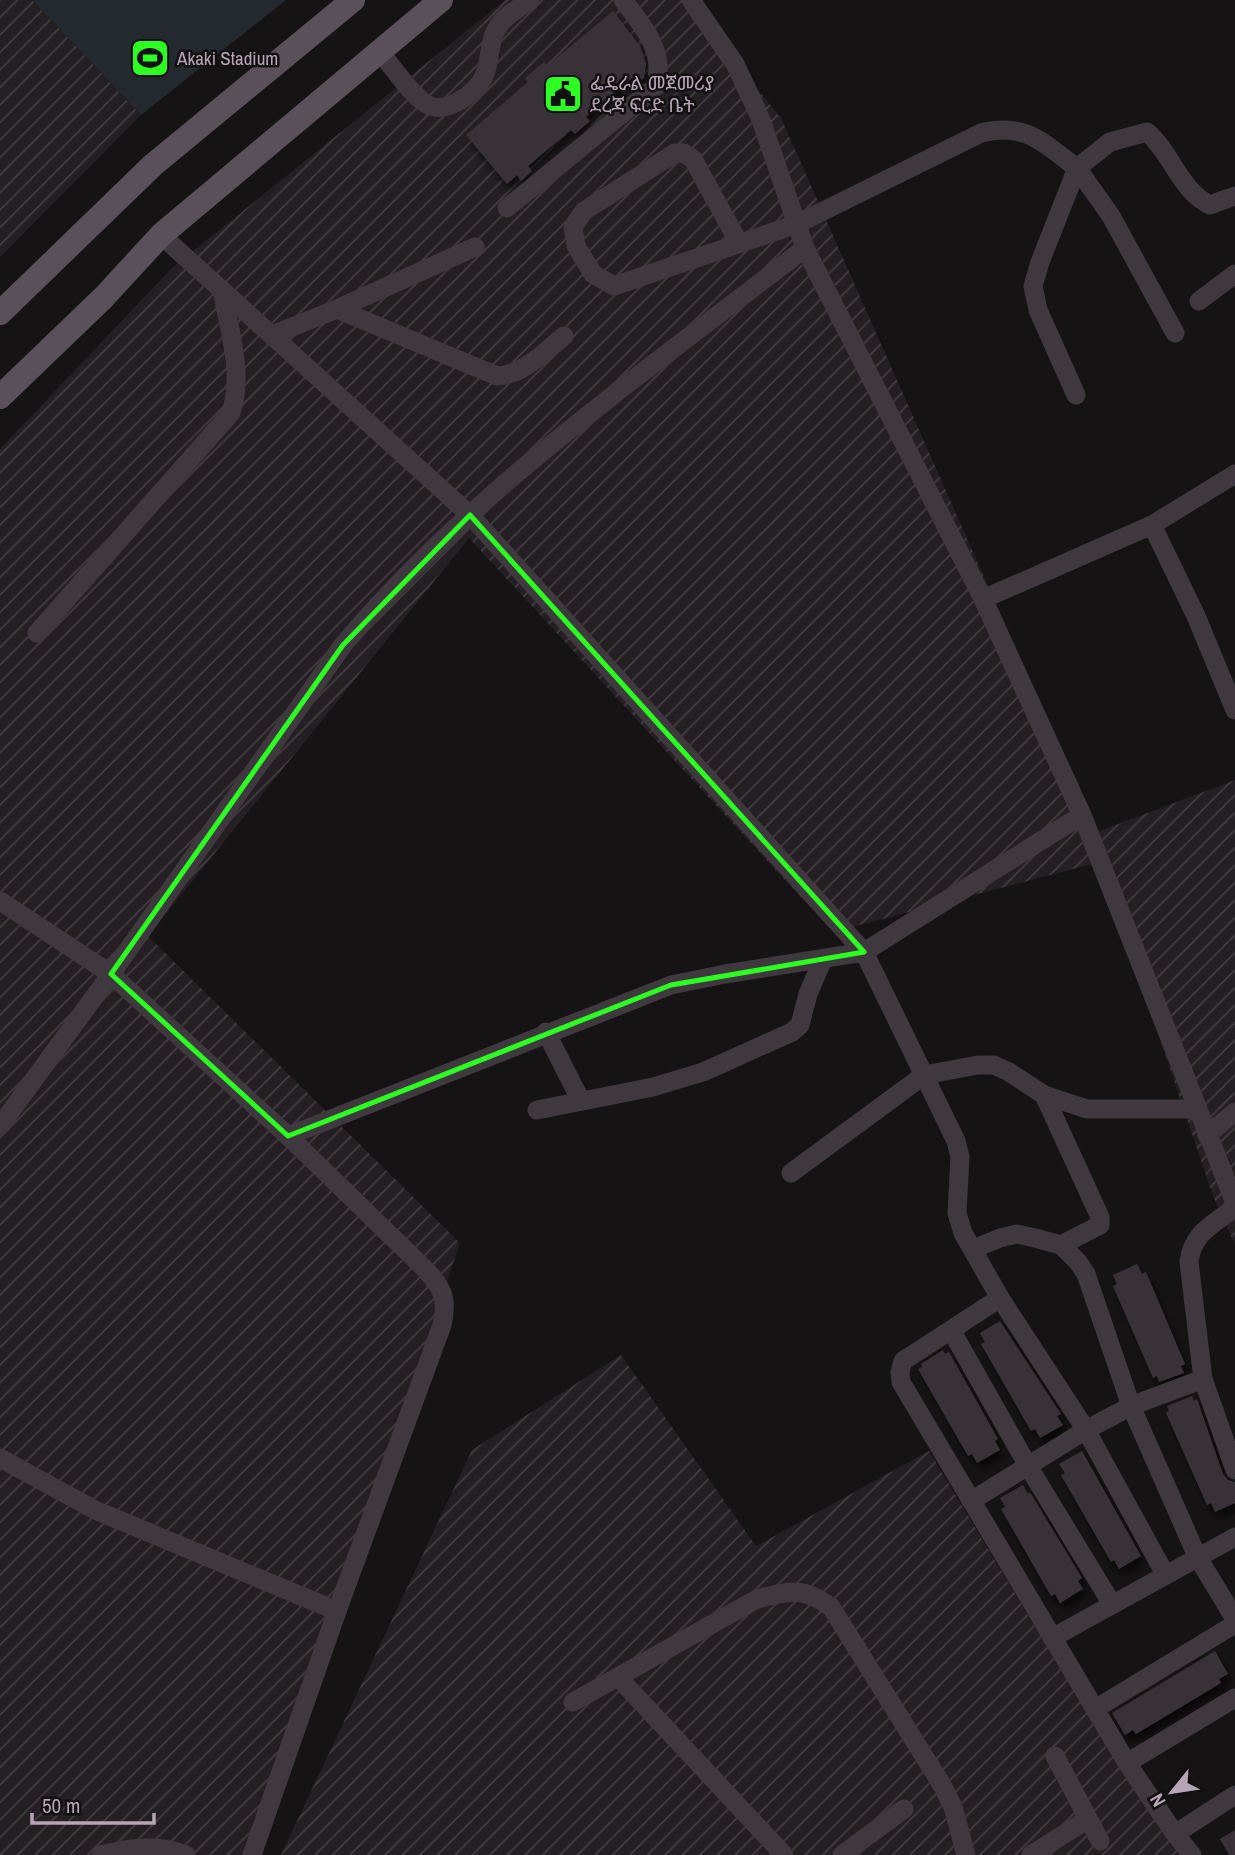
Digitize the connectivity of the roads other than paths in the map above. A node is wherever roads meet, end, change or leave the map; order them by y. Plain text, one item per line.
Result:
1 (353, 0) edge
2 (441, 0) edge
3 (530, 0) edge
4 (623, 0) edge
5 (691, 0) edge
6 (379, 51) junction
7 (1077, 168) junction
8 (1235, 197) edge
9 (507, 208) dead end
10 (797, 224) junction
11 (161, 235) junction
12 (739, 243) junction
13 (475, 247) dead end
14 (805, 248) junction
15 (1235, 274) edge
16 (222, 290) junction
17 (1199, 301) dead end
18 (337, 309) junction
19 (0, 313) edge
20 (1175, 333) dead end
21 (272, 335) junction
22 (564, 336) dead end
23 (1076, 395) dead end
24 (0, 397) edge
25 (1235, 474) edge
26 (470, 515) junction
27 (1152, 526) junction
28 (983, 599) junction
29 (37, 633) dead end
30 (1235, 710) edge
31 (1082, 815) junction
32 (0, 901) edge
33 (864, 953) junction
34 (823, 959) junction
35 (111, 974) junction
36 (546, 1032) junction
37 (924, 1075) junction
38 (1044, 1095) junction
39 (581, 1101) junction
40 (1198, 1109) junction
41 (537, 1110) dead end
42 (1235, 1112) edge
43 (0, 1126) edge
44 (1208, 1135) junction
45 (288, 1136) junction
46 (792, 1173) dead end
47 (1235, 1205) edge
48 (1061, 1245) junction
49 (972, 1249) junction
50 (1000, 1298) junction
51 (951, 1330) junction
52 (1203, 1380) junction
53 (1131, 1406) junction
54 (1086, 1430) junction
55 (0, 1458) edge
56 (1028, 1466) junction
57 (1235, 1470) edge
58 (971, 1501) junction
59 (1235, 1536) edge
60 (1197, 1556) junction
61 (1165, 1574) junction
62 (1112, 1604) junction
63 (337, 1611) junction
64 (1235, 1621) edge
65 (1052, 1638) junction
66 (618, 1677) junction
67 (1235, 1698) edge
68 (573, 1702) dead end
69 (1095, 1709) junction
70 (1055, 1756) dead end
71 (1127, 1763) junction
72 (1235, 1794) edge
73 (904, 1808) dead end
74 (1088, 1819) junction
75 (1175, 1834) junction
76 (1100, 1841) dead end
77 (853, 1852) edge
78 (101, 1855) edge
79 (186, 1855) edge
80 (252, 1855) edge
81 (784, 1855) edge
82 (966, 1855) edge
83 (1031, 1855) edge
84 (1192, 1855) edge

1 - 19 main road
2 - 6 main road
3 - 6 street
4 - 9 street
5 - 10 street
6 - 11 main road
7 - 8 street
7 - 10 street
7 - 20 street
7 - 23 street
10 - 12 street
10 - 14 street
11 - 16 street
11 - 24 main road
12 - 12 street
13 - 18 street
14 - 26 street
14 - 28 street
15 - 17 street
16 - 21 street
16 - 29 street
18 - 21 street
18 - 22 street
21 - 26 street
25 - 27 street
26 - 33 street
26 - 35 street
27 - 28 street
27 - 30 street
28 - 31 street
31 - 33 street
31 - 40 street
32 - 35 street
33 - 34 street
33 - 37 street
34 - 36 street
34 - 39 street
35 - 43 street
35 - 45 street
36 - 39 street
36 - 45 street
37 - 38 street
37 - 46 street
37 - 49 street
38 - 40 street
38 - 48 street
39 - 41 street
40 - 44 street
42 - 44 street
44 - 47 street
45 - 63 street
47 - 52 street
48 - 49 street
48 - 53 street
49 - 50 street
50 - 51 street
50 - 54 street
51 - 56 street
51 - 58 street
52 - 53 street
52 - 57 street
53 - 54 street
53 - 60 street
54 - 56 street
54 - 61 street
55 - 63 street
56 - 58 street
56 - 62 street
58 - 65 street
59 - 60 street
60 - 61 street
60 - 64 street
61 - 62 street
62 - 65 street
63 - 80 street
64 - 69 street
65 - 69 street
66 - 68 street
66 - 81 street
66 - 82 street
67 - 71 street
69 - 71 street
70 - 74 street
71 - 75 street
72 - 75 street
73 - 77 street
74 - 76 street
74 - 83 street
75 - 84 street
78 - 79 street

